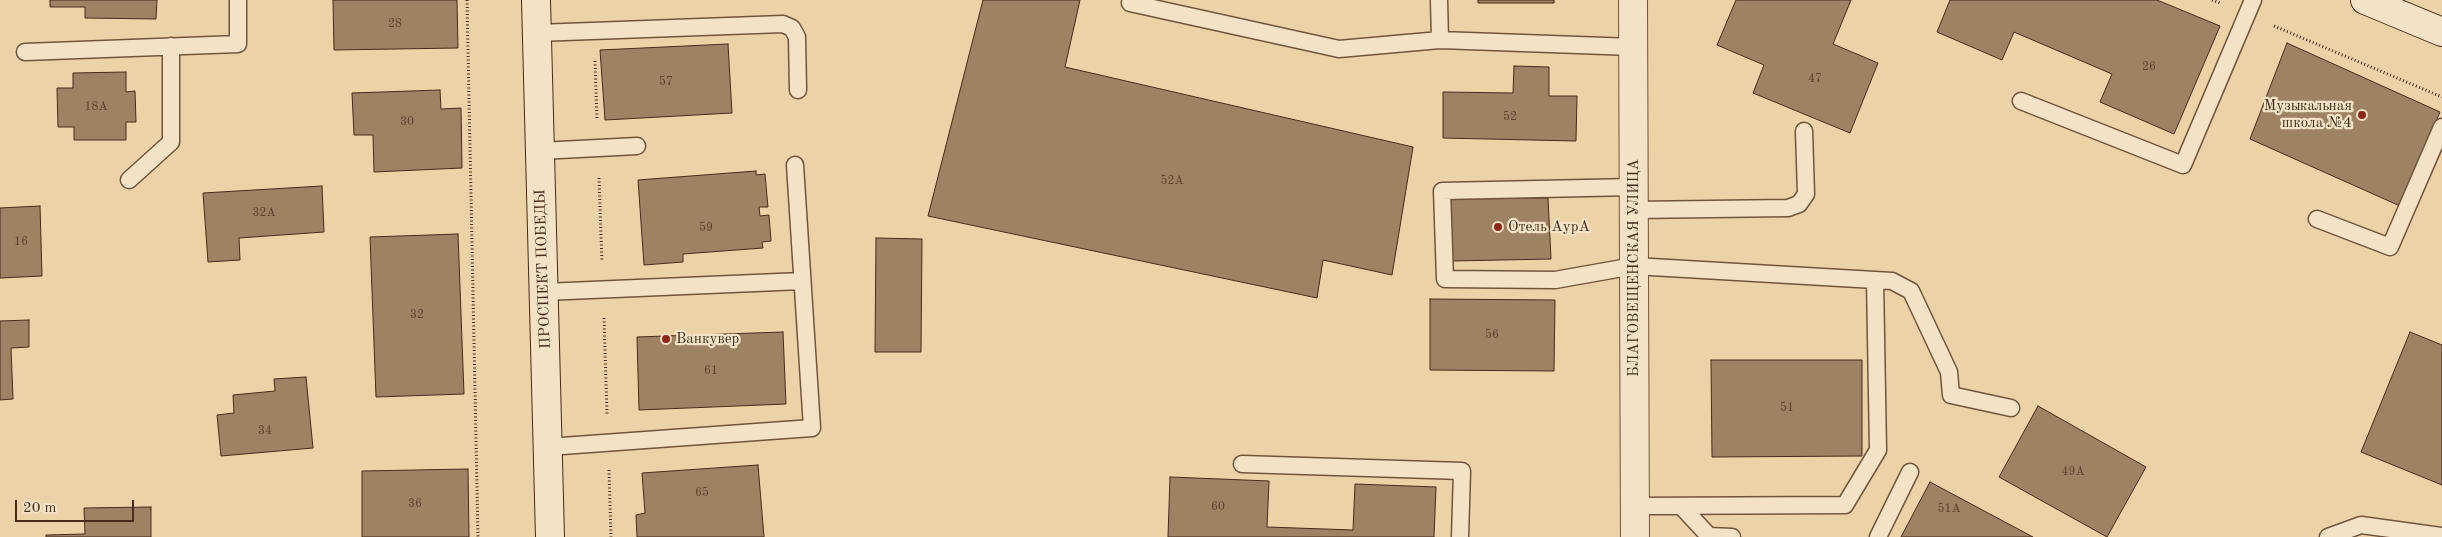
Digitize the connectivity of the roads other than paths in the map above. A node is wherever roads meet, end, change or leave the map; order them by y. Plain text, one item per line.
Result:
1 (238, 0) edge
2 (536, 0) edge
3 (1439, 0) edge
4 (1634, 0) edge
5 (2365, 0) edge
6 (1130, 3) dead end
7 (2250, 7) edge
8 (2442, 32) edge
9 (537, 33) junction
10 (1440, 40) junction
11 (171, 46) junction
12 (1633, 47) junction
13 (25, 52) dead end
14 (798, 90) dead end
15 (2022, 101) dead end
16 (2442, 126) edge
17 (1804, 131) dead end
18 (637, 146) dead end
19 (540, 151) junction
20 (795, 165) dead end
21 (129, 180) dead end
22 (1634, 199) junction
23 (2317, 219) dead end
24 (1634, 266) junction
25 (1875, 280) junction
26 (802, 281) junction
27 (544, 292) junction
28 (2011, 408) dead end
29 (548, 447) junction
30 (1242, 464) dead end
31 (1910, 472) dead end
32 (1635, 506) junction
33 (1681, 506) junction
34 (2442, 536) edge
35 (550, 537) edge
36 (1460, 537) edge
37 (1635, 537) edge
38 (1732, 537) edge
39 (1878, 537) edge
40 (2328, 537) edge

1 - 11 lane
2 - 9 main road, ПРОСПЕКТ ПОБЕДЫ
3 - 10 lane
4 - 12 main road, БЛАГОВЕЩЕНСКАЯ УЛИЦА
5 - 8 main road
6 - 10 lane
7 - 15 lane
9 - 14 lane
9 - 19 main road, ПРОСПЕКТ ПОБЕДЫ
10 - 12 lane
11 - 13 lane
11 - 21 lane
12 - 22 main road, БЛАГОВЕЩЕНСКАЯ УЛИЦА
16 - 23 lane
17 - 22 lane
18 - 19 lane
19 - 27 main road, ПРОСПЕКТ ПОБЕДЫ
20 - 26 lane
22 - 24 main road, БЛАГОВЕЩЕНСКАЯ УЛИЦА
22 - 24 lane
24 - 25 lane
24 - 32 main road, БЛАГОВЕЩЕНСКАЯ УЛИЦА
25 - 28 lane
25 - 33 lane
26 - 27 lane
26 - 29 lane
27 - 29 main road, ПРОСПЕКТ ПОБЕДЫ
29 - 35 main road, ПРОСПЕКТ ПОБЕДЫ
30 - 36 lane
31 - 39 lane
32 - 33 lane
32 - 37 main road, БЛАГОВЕЩЕНСКАЯ УЛИЦА
33 - 38 lane
34 - 40 lane

